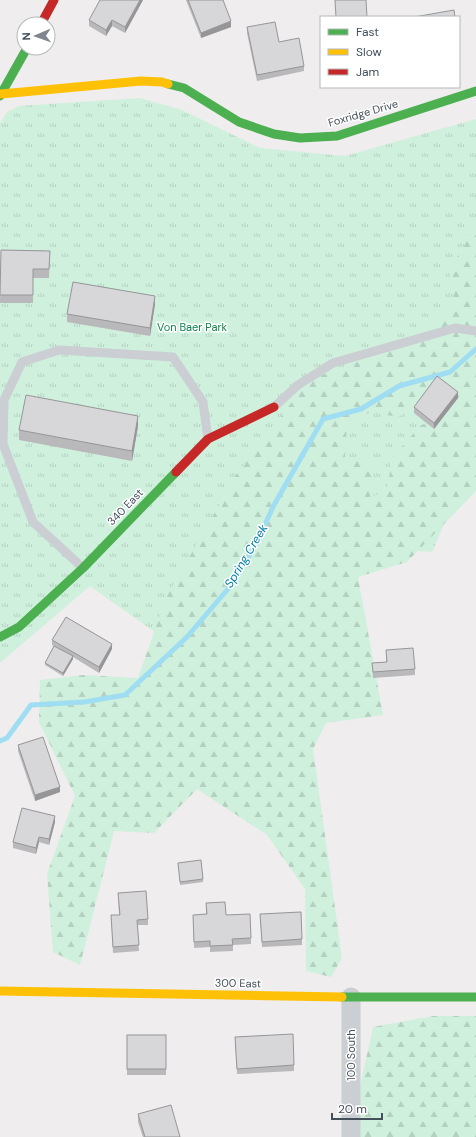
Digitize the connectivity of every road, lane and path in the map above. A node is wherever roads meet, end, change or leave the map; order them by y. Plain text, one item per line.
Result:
1 (54, 0) edge
2 (45, 16) edge
3 (23, 56) edge
4 (476, 91) edge
5 (1, 95) edge
6 (476, 331) edge
7 (274, 407) joint
8 (208, 439) junction
9 (83, 568) junction
10 (0, 636) edge
11 (0, 991) edge
12 (351, 997) junction
13 (476, 997) edge
14 (351, 1137) edge

1 - 2 street
3 - 5 street
4 - 5 street, Foxridge Drive
6 - 7 lane
7 - 8 street, 340 East
8 - 9 street, 340 East
8 - 9 lane
9 - 10 street, 340 East
11 - 12 street, 300 East
12 - 13 street, 300 East
12 - 14 street, 100 South

